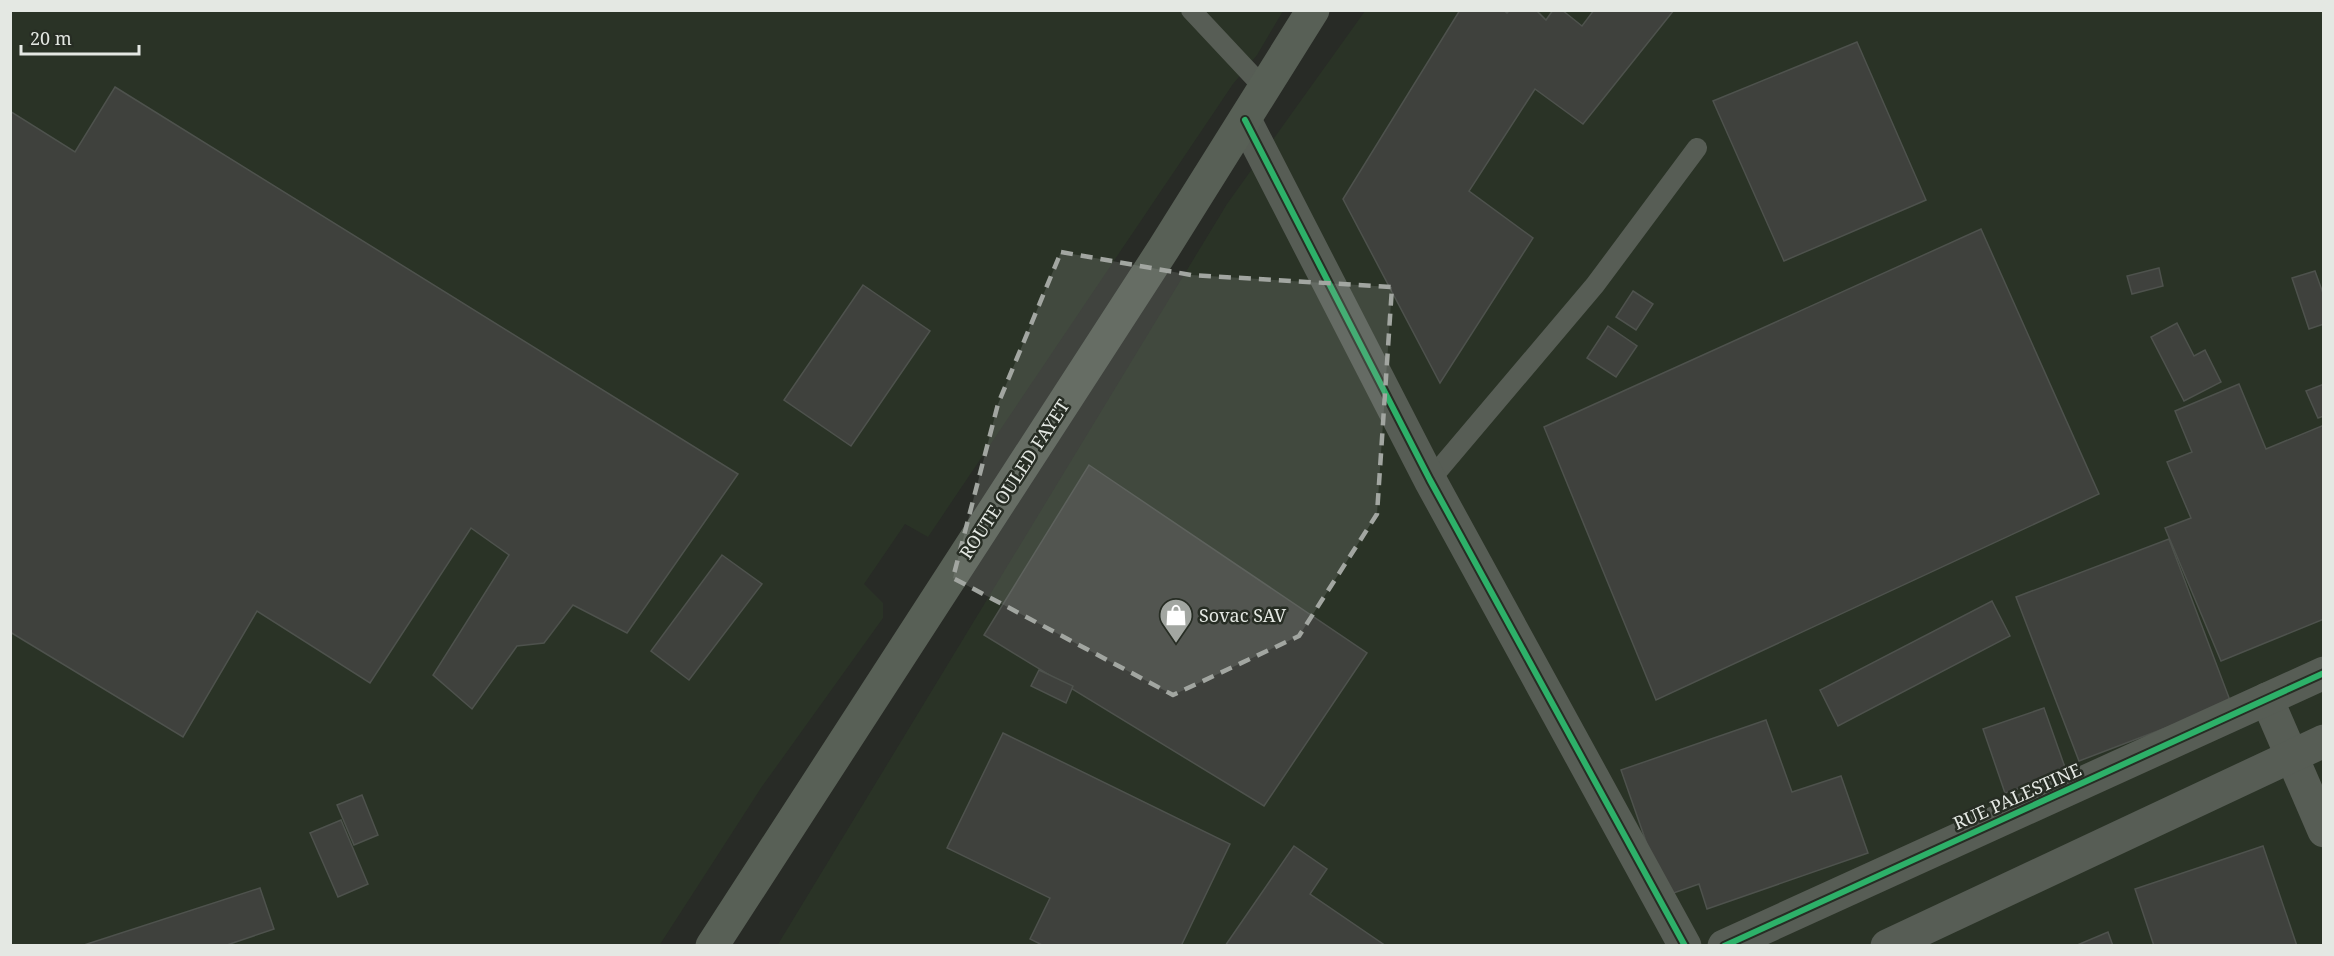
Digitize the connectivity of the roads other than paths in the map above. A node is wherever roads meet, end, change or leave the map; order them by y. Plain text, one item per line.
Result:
1 (1191, 10) edge
2 (1313, 10) edge
3 (1264, 87) junction
4 (1245, 120) junction
5 (1697, 148) dead end
6 (1430, 480) junction
7 (2324, 673) edge
8 (2266, 699) junction
9 (2324, 741) edge
10 (2291, 756) junction
11 (2324, 831) edge
12 (712, 945) edge
13 (1685, 945) edge
14 (1724, 945) edge
15 (1887, 945) edge

1 - 3 lane
2 - 3 main road, ROUTE OULED FAYET
3 - 4 main road, ROUTE OULED FAYET
4 - 6 street
4 - 12 main road, ROUTE OULED FAYET
5 - 6 lane
6 - 13 street
7 - 8 street, RUE PALESTINE
8 - 10 street
8 - 14 street, RUE PALESTINE
9 - 10 street
10 - 11 street
10 - 15 street

